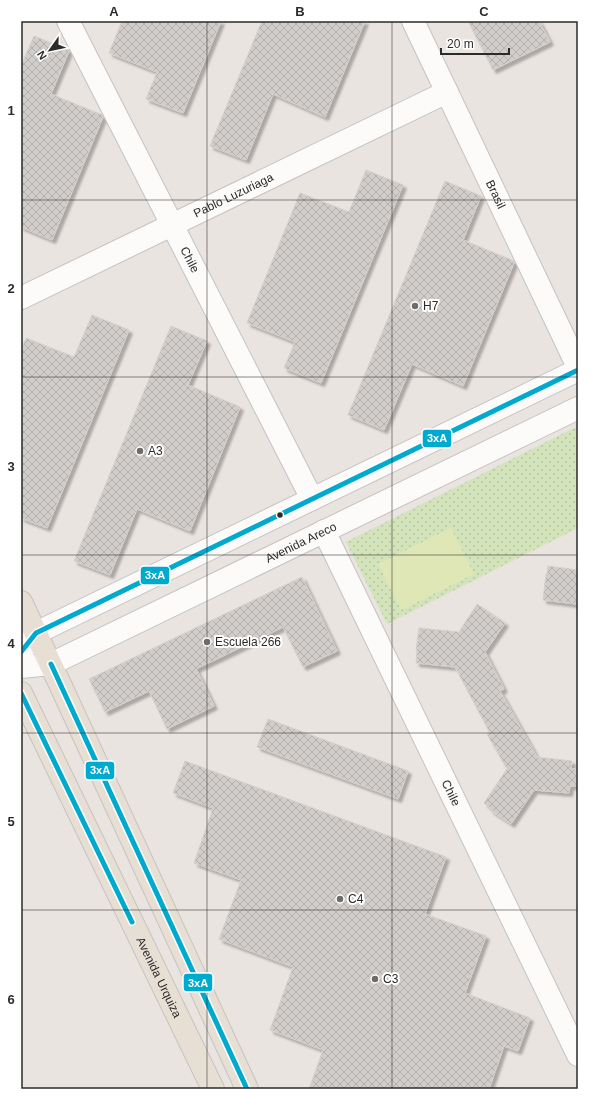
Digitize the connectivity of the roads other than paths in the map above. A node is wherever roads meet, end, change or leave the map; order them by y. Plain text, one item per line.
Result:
1 (68, 21) edge
2 (413, 21) edge
3 (447, 92) junction
4 (173, 225) junction
5 (21, 298) edge
6 (578, 369) edge
7 (578, 408) edge
8 (312, 499) junction
9 (324, 531) junction
10 (21, 602) edge
11 (36, 633) junction
12 (21, 652) edge
13 (51, 664) junction
14 (21, 667) edge
15 (21, 693) edge
16 (578, 1055) edge
17 (213, 1089) edge
18 (247, 1089) edge

1 - 4 street, Chile
2 - 3 street, Brasil
3 - 4 street, Pablo Luzuriaga
3 - 6 street, Brasil
4 - 5 street, Pablo Luzuriaga
4 - 8 street, Chile
6 - 8 street
7 - 9 street, Avenida Areco
8 - 11 street
9 - 13 street, Avenida Areco
9 - 16 street, Chile
10 - 11 main road
11 - 12 street
11 - 13 main road
13 - 14 street, Avenida Areco
13 - 18 main road
15 - 17 main road, Avenida Urquiza

